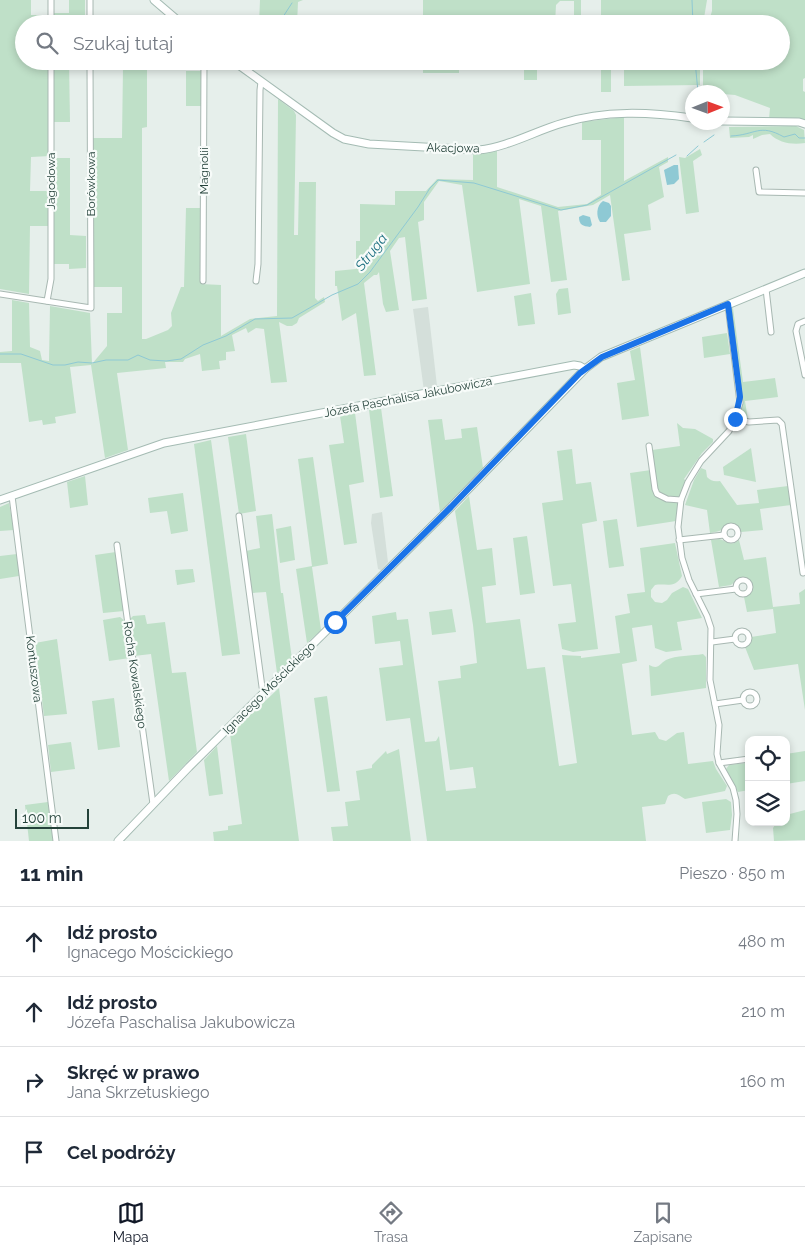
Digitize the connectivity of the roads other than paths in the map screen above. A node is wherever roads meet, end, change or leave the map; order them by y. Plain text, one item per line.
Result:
1 (51, 0) edge
2 (90, 0) edge
3 (154, 0) edge
4 (51, 15) edge
5 (90, 15) edge
6 (172, 15) edge
7 (51, 70) edge
8 (90, 70) edge
9 (204, 70) edge
10 (245, 70) edge
11 (261, 82) junction
12 (685, 117) edge
13 (730, 120) edge
14 (805, 124) edge
15 (756, 170) dead end
16 (805, 193) edge
17 (805, 273) edge
18 (203, 281) dead end
19 (256, 281) dead end
20 (766, 289) junction
21 (0, 294) edge
22 (47, 301) junction
23 (728, 304) junction
24 (805, 320) edge
25 (771, 332) dead end
26 (584, 369) junction
27 (805, 375) edge
28 (735, 419) junction
29 (649, 446) dead end
30 (12, 496) junction
31 (0, 500) edge
32 (681, 500) junction
33 (239, 516) dead end
34 (724, 535) dead end
35 (678, 540) junction
36 (117, 546) dead end
37 (803, 573) dead end
38 (736, 588) dead end
39 (696, 594) junction
40 (735, 639) dead end
41 (712, 642) junction
42 (265, 692) junction
43 (743, 700) dead end
44 (715, 704) junction
45 (745, 760) edge
46 (719, 763) junction
47 (153, 804) junction
48 (120, 838) edge
49 (56, 841) edge
50 (735, 841) edge

1 - 4 street
2 - 5 street
3 - 6 street
7 - 22 street, Jagodowa
8 - 22 street, Borówkowa
9 - 18 street, Magnolii
10 - 11 street, Akacjowa
11 - 12 street, Akacjowa
11 - 19 street
13 - 14 street
15 - 16 street
17 - 20 street
20 - 23 street
20 - 25 street
21 - 22 street
23 - 26 street
23 - 28 street
24 - 27 street
26 - 30 street, Józefa Paschalisa Jakubowicza
26 - 42 street, Ignacego Mościckiego
28 - 32 street
28 - 37 street
29 - 32 street
30 - 31 street, Józefa Paschalisa Jakubowicza
30 - 49 street, Kontuszowa
32 - 35 street
33 - 42 street
34 - 35 street
35 - 39 street
36 - 47 street, Rocha Kowalskiego
38 - 39 street
39 - 41 street
40 - 41 street
41 - 44 street
42 - 47 street, Ignacego Mościckiego
43 - 44 street
44 - 46 street
45 - 46 street
46 - 50 street
47 - 48 street, Ignacego Mościckiego

